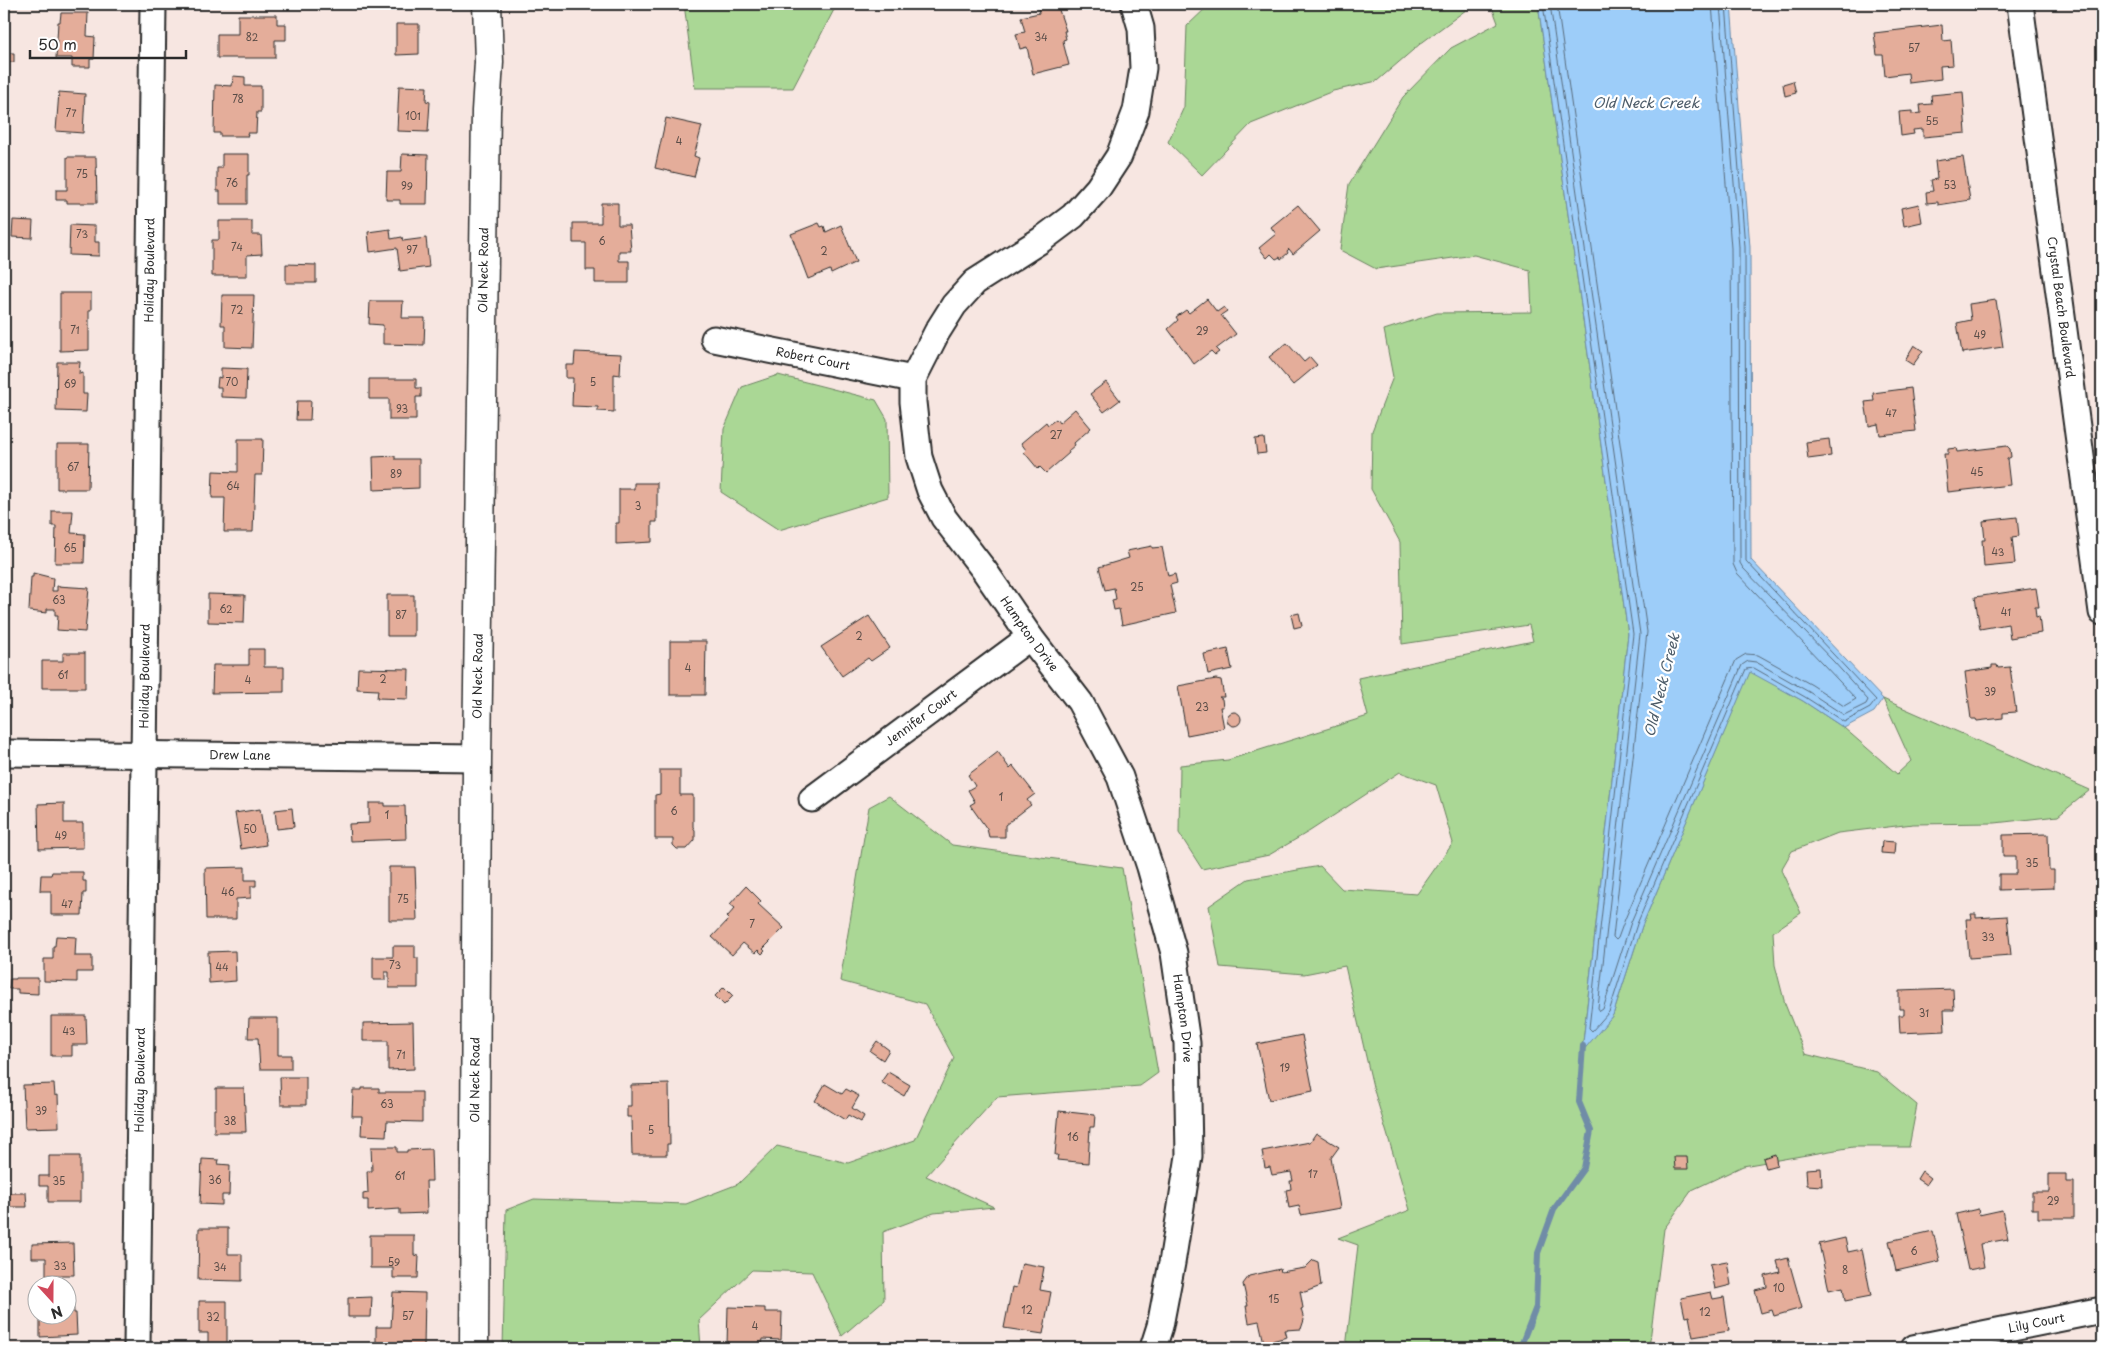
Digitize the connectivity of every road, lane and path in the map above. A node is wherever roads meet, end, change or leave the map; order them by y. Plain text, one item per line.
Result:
1 (153, 4) edge
2 (487, 4) edge
3 (1134, 4) edge
4 (2020, 4) edge
5 (714, 339) dead end
6 (913, 379) junction
7 (2102, 612) edge
8 (1030, 637) junction
9 (4, 753) edge
10 (145, 756) junction
11 (477, 758) junction
12 (812, 799) dead end
13 (2102, 1310) edge
14 (137, 1348) edge
15 (474, 1348) edge
16 (1153, 1348) edge
17 (1913, 1348) edge

1 - 10 street, Holiday Boulevard
2 - 11 street, Old Neck Road
3 - 6 street, Hampton Drive
4 - 7 street, Crystal Beach Boulevard
5 - 6 street, Robert Court
6 - 8 street, Hampton Drive
8 - 12 street, Jennifer Court
8 - 16 street, Hampton Drive
9 - 10 street, Drew Lane
10 - 11 street, Drew Lane
10 - 14 street, Holiday Boulevard
11 - 15 street, Old Neck Road
13 - 17 street, Lily Court

